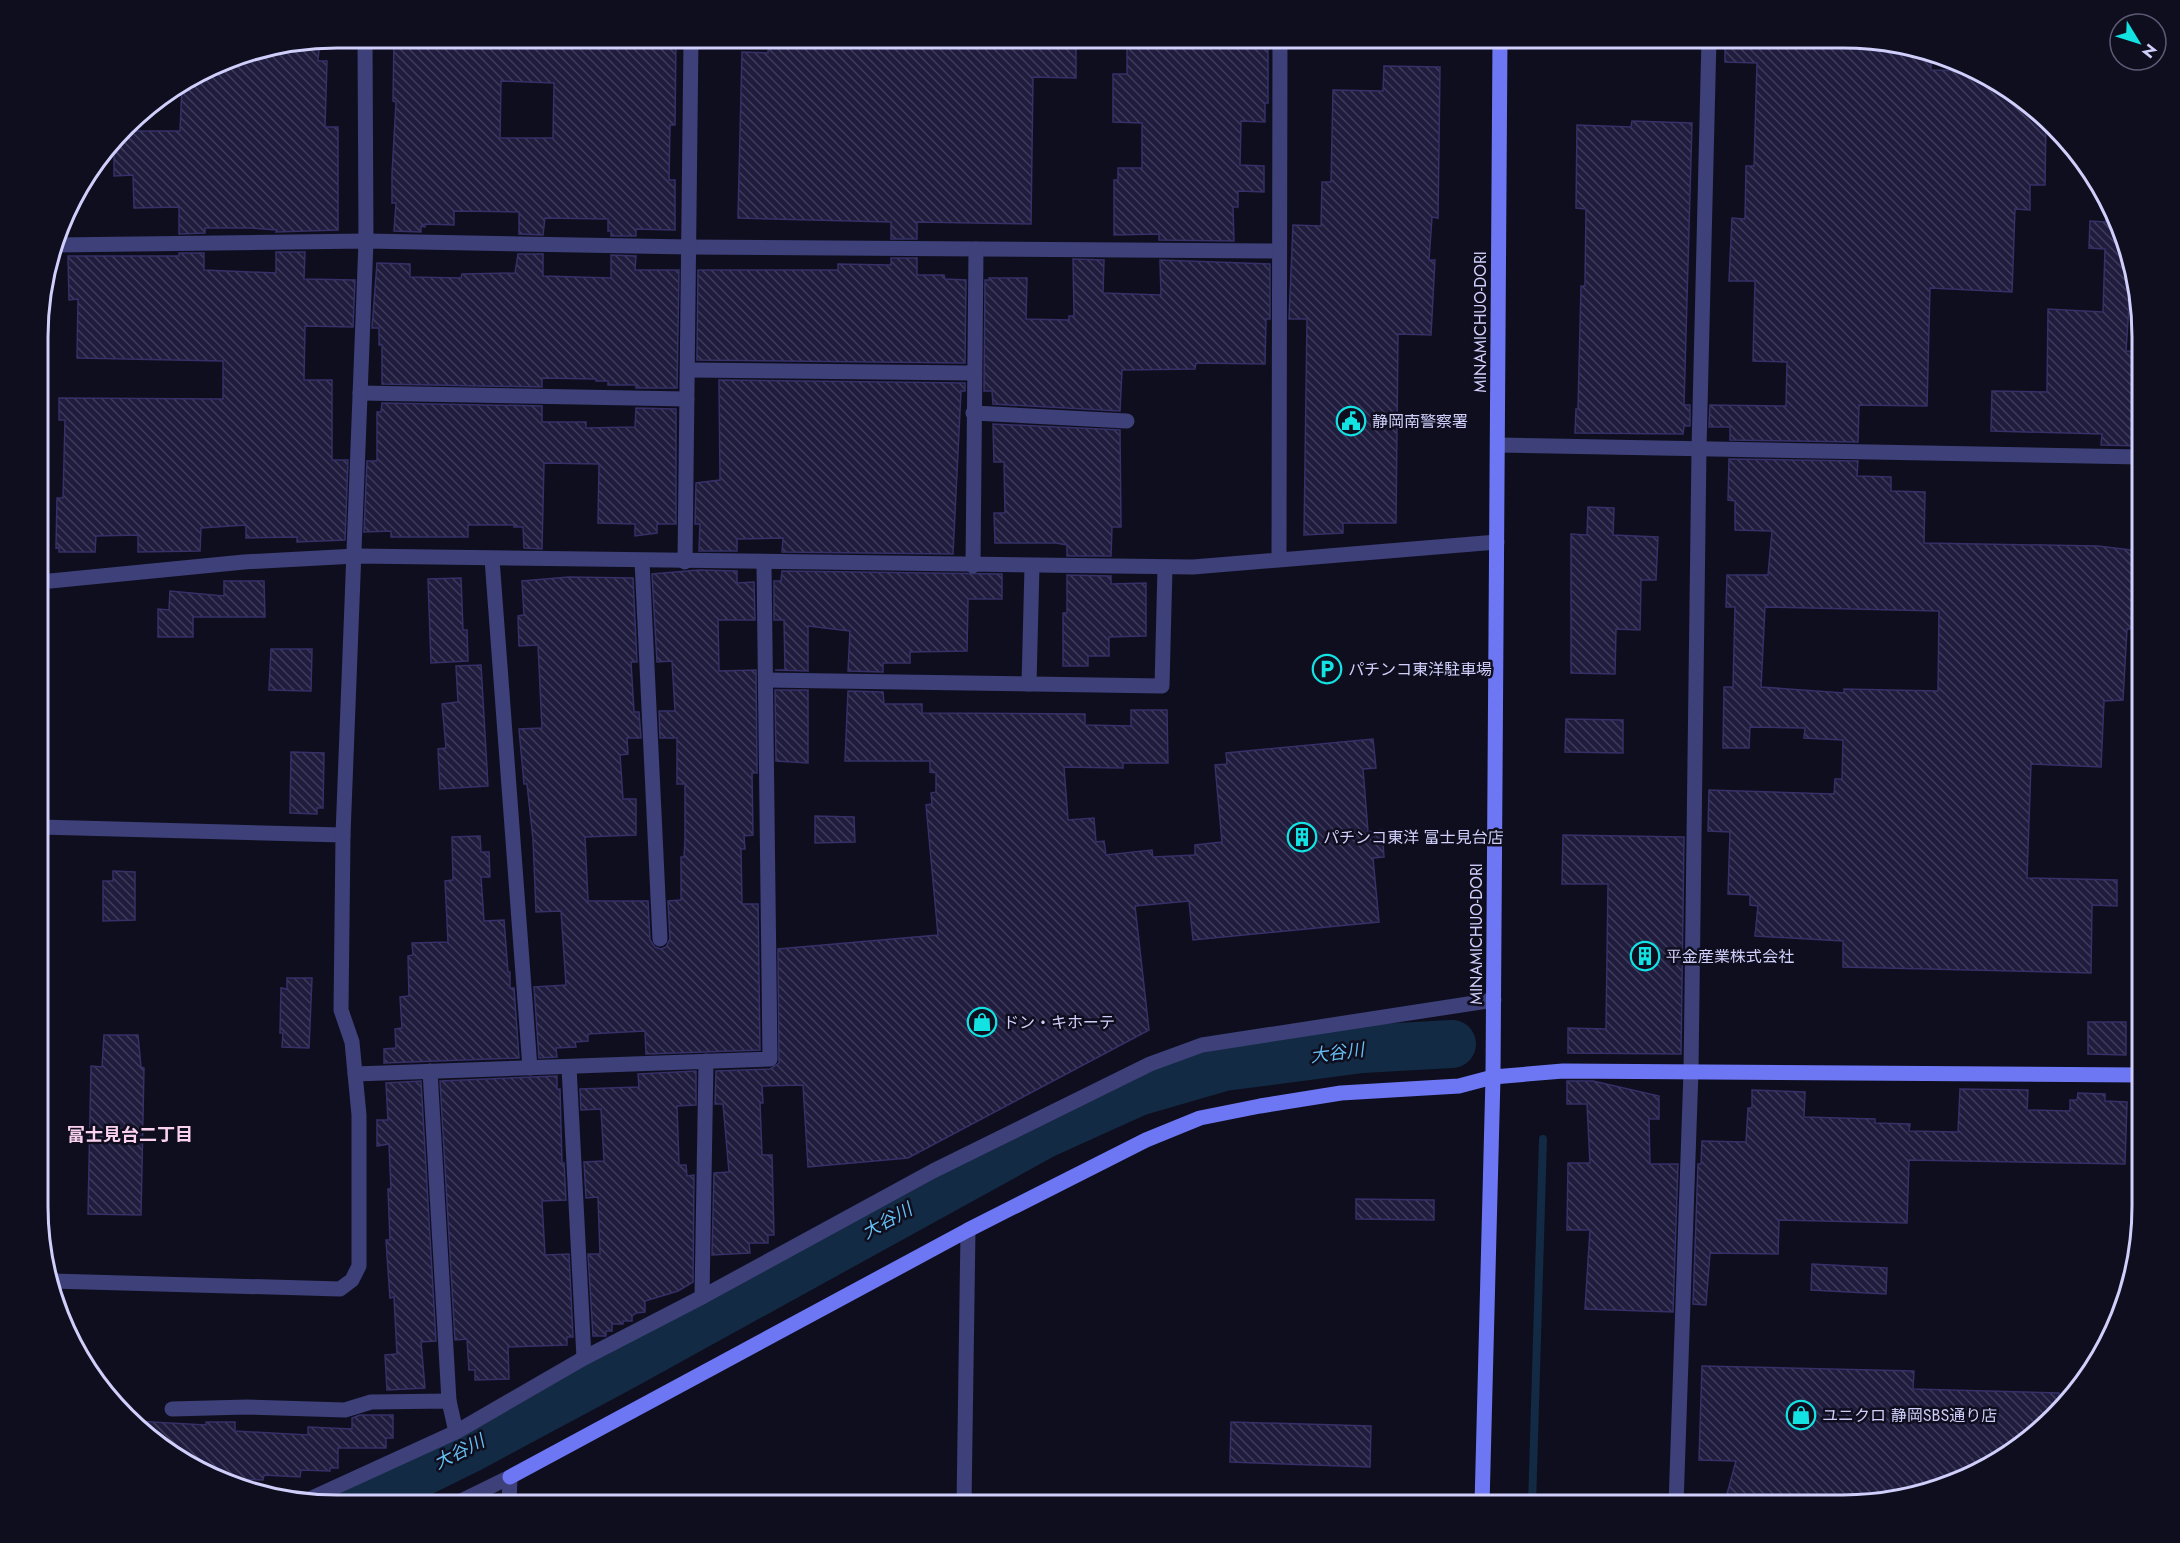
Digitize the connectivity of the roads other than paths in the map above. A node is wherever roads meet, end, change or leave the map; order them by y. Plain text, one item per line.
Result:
1 (365, 48) edge
2 (691, 48) edge
3 (1280, 48) edge
4 (1500, 48) edge
5 (1709, 48) edge
6 (366, 241) junction
7 (63, 245) edge
8 (689, 247) junction
9 (975, 249) junction
10 (1279, 251) junction
11 (688, 370) junction
12 (972, 373) junction
13 (360, 393) junction
14 (687, 399) junction
15 (973, 412) junction
16 (1127, 421) dead end
17 (1498, 445) junction
18 (1700, 449) junction
19 (2132, 457) edge
20 (1497, 542) junction
21 (356, 556) junction
22 (492, 559) junction
23 (1280, 559) junction
24 (642, 561) junction
25 (685, 562) junction
26 (764, 563) junction
27 (973, 566) junction
28 (1032, 566) junction
29 (1165, 567) junction
30 (48, 581) edge
31 (766, 680) junction
32 (1029, 684) junction
33 (48, 827) edge
34 (343, 835) junction
35 (660, 939) dead end
36 (1494, 1000) junction
37 (706, 1062) junction
38 (569, 1067) junction
39 (530, 1068) junction
40 (430, 1071) junction
41 (1691, 1071) junction
42 (355, 1074) junction
43 (2132, 1075) edge
44 (1493, 1077) junction
45 (968, 1230) junction
46 (58, 1281) edge
47 (702, 1297) junction
48 (584, 1358) junction
49 (449, 1401) junction
50 (172, 1409) dead end
51 (456, 1432) junction
52 (510, 1477) junction
53 (320, 1494) edge
54 (473, 1495) edge
55 (509, 1495) edge
56 (964, 1495) edge
57 (1482, 1495) edge
58 (1676, 1495) edge

1 - 6 street
2 - 8 street
3 - 10 street
4 - 17 street, MINAMICHUO-DORI
5 - 18 street
6 - 7 street
6 - 8 street
6 - 13 street
8 - 9 street
8 - 11 street
9 - 10 street
9 - 12 street
10 - 23 street
11 - 12 street
11 - 14 street
12 - 15 street
13 - 14 street
13 - 21 street
14 - 25 street
15 - 16 street
15 - 27 street
17 - 18 street
17 - 20 street, MINAMICHUO-DORI
18 - 19 street
18 - 41 street
20 - 23 street
20 - 36 street, MINAMICHUO-DORI
21 - 22 street
21 - 30 street
21 - 34 street
22 - 24 street
22 - 39 street
23 - 29 street
24 - 25 street
24 - 35 street
25 - 26 street
26 - 27 street
26 - 31 street
27 - 28 street
28 - 29 street
28 - 32 street
29 - 32 street
31 - 32 street
31 - 37 street
33 - 34 street
34 - 42 street
36 - 44 street, MINAMICHUO-DORI
36 - 47 street
37 - 38 street
37 - 47 street
38 - 39 street
38 - 48 street
39 - 40 street
40 - 42 street
40 - 49 street
41 - 43 street
41 - 44 street
41 - 58 street
42 - 46 street
44 - 45 street
44 - 57 street, MINAMICHUO-DORI
45 - 52 street
45 - 56 street
47 - 48 street
48 - 51 street
49 - 50 street
49 - 51 street
51 - 53 street
52 - 54 street
52 - 55 street

